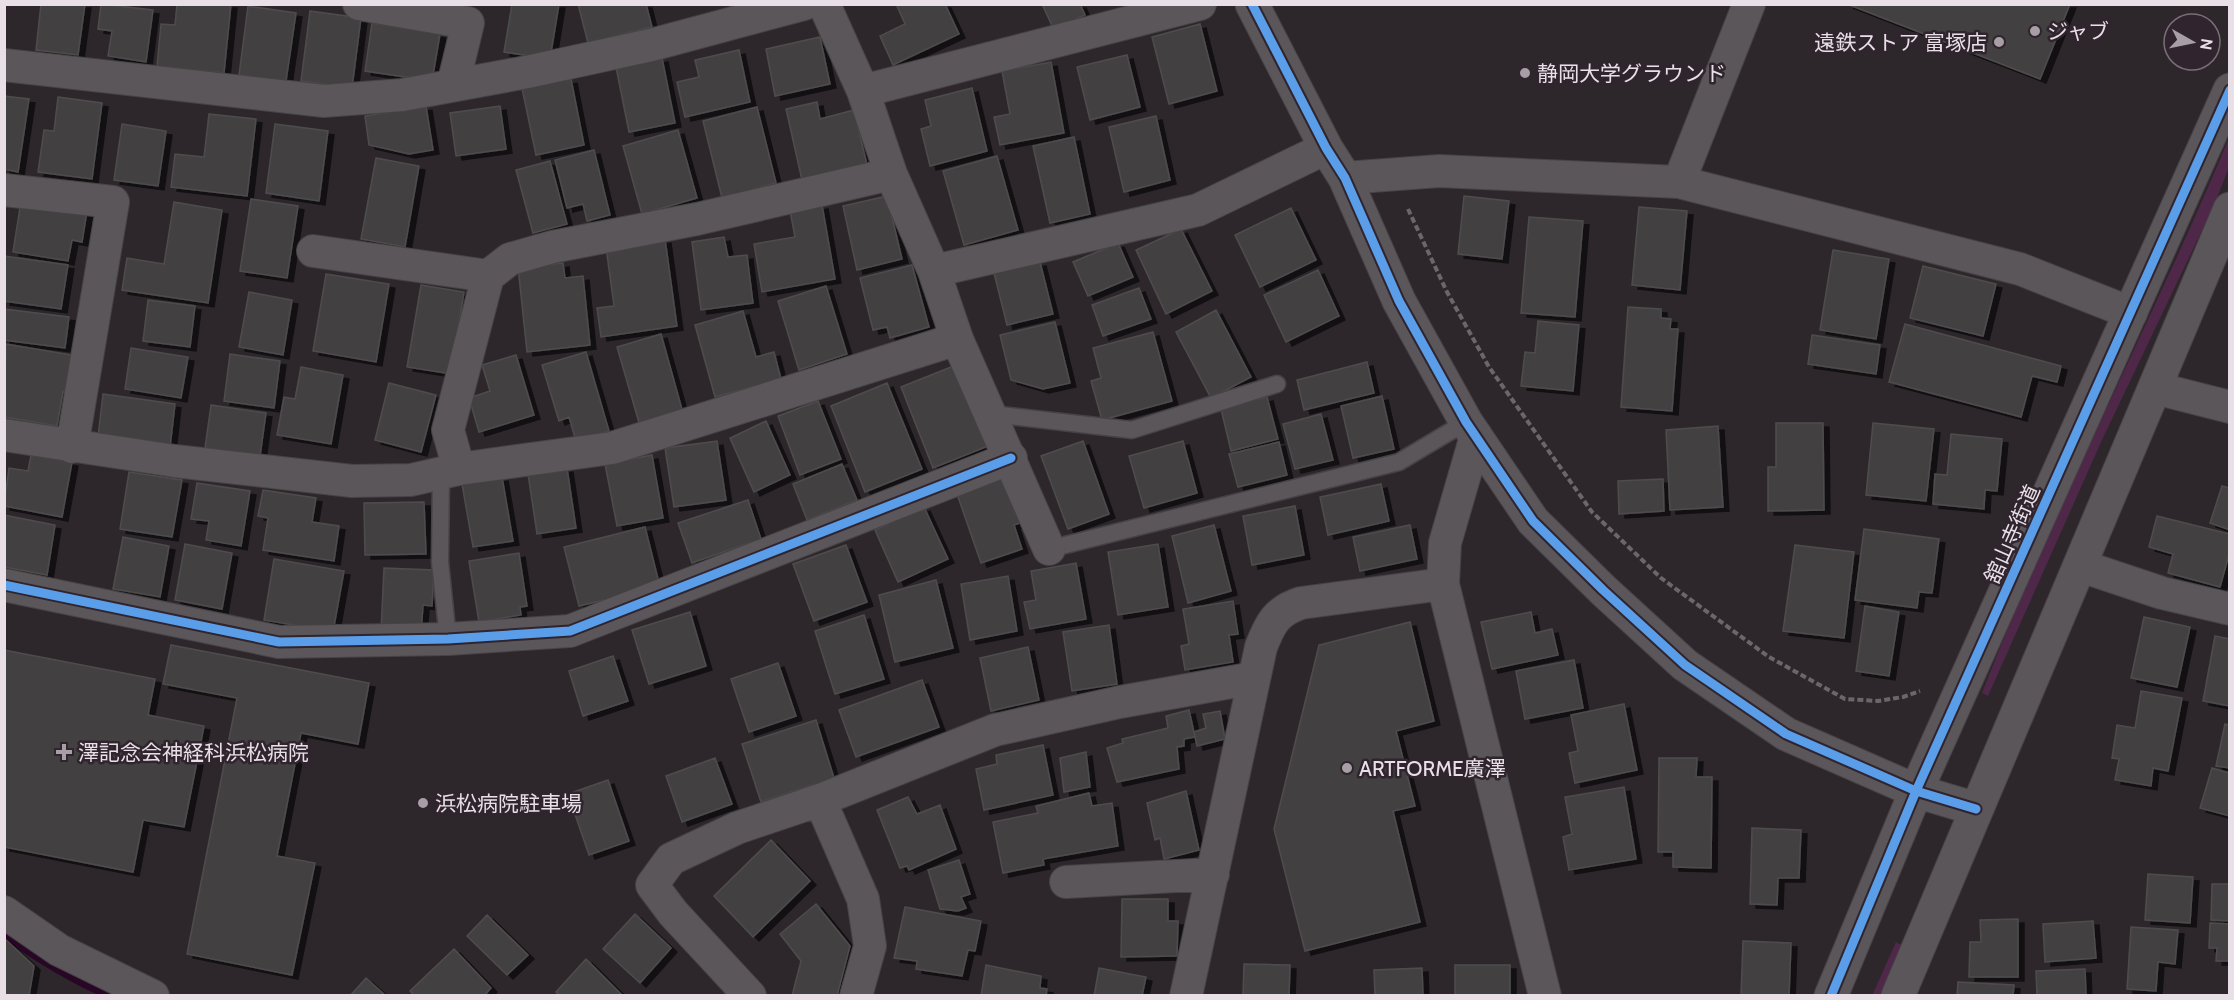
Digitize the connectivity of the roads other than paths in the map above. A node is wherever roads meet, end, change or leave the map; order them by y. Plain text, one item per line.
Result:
1 (359, 4) edge
2 (804, 4) edge
3 (824, 4) edge
4 (1200, 4) edge
5 (1252, 4) edge
6 (1749, 4) edge
7 (4, 65) edge
8 (453, 85) junction
9 (2229, 90) edge
10 (862, 91) junction
11 (1326, 148) junction
12 (891, 174) junction
13 (1345, 178) junction
14 (1679, 182) junction
15 (4, 190) edge
16 (2229, 209) edge
17 (313, 251) dead end
18 (934, 271) junction
19 (488, 276) junction
20 (2131, 313) junction
21 (957, 339) junction
22 (1277, 384) dead end
23 (2155, 388) junction
24 (2229, 407) edge
25 (992, 414) junction
26 (1471, 429) junction
27 (4, 435) edge
28 (72, 447) junction
29 (1011, 459) junction
30 (450, 471) junction
31 (1049, 549) joint
32 (2080, 566) junction
33 (1443, 584) junction
34 (4, 585) edge
35 (2229, 609) edge
36 (448, 639) junction
37 (1254, 678) junction
38 (1916, 791) junction
39 (820, 800) junction
40 (1976, 809) junction
41 (1213, 873) junction
42 (1066, 882) dead end
43 (4, 912) edge
44 (146, 994) edge
45 (750, 996) edge
46 (856, 996) edge
47 (1186, 996) edge
48 (1545, 996) edge
49 (1832, 996) edge
50 (1898, 996) edge

1 - 8 street
2 - 8 street
3 - 10 street
4 - 10 street
5 - 11 street
6 - 14 street
7 - 8 street
9 - 20 street, 舘山寺街道
10 - 12 street
11 - 13 street
11 - 18 street
12 - 18 street
12 - 19 street
13 - 14 street
13 - 26 street
14 - 20 street
15 - 28 street
16 - 23 street
17 - 19 street
18 - 21 street
19 - 30 street
20 - 38 street, 舘山寺街道
21 - 25 street
21 - 30 street
22 - 25 lane
23 - 24 street
23 - 32 street
25 - 29 street
26 - 31 lane
26 - 33 street
26 - 38 street
27 - 28 street
28 - 30 street
29 - 31 street
29 - 36 street
30 - 36 lane
32 - 35 street
32 - 40 street
33 - 37 street
33 - 48 street
34 - 36 street
37 - 39 street
37 - 41 street
38 - 40 street
38 - 49 street, 舘山寺街道
39 - 45 street
39 - 46 street
40 - 50 street
41 - 42 street
41 - 47 street
43 - 44 street

